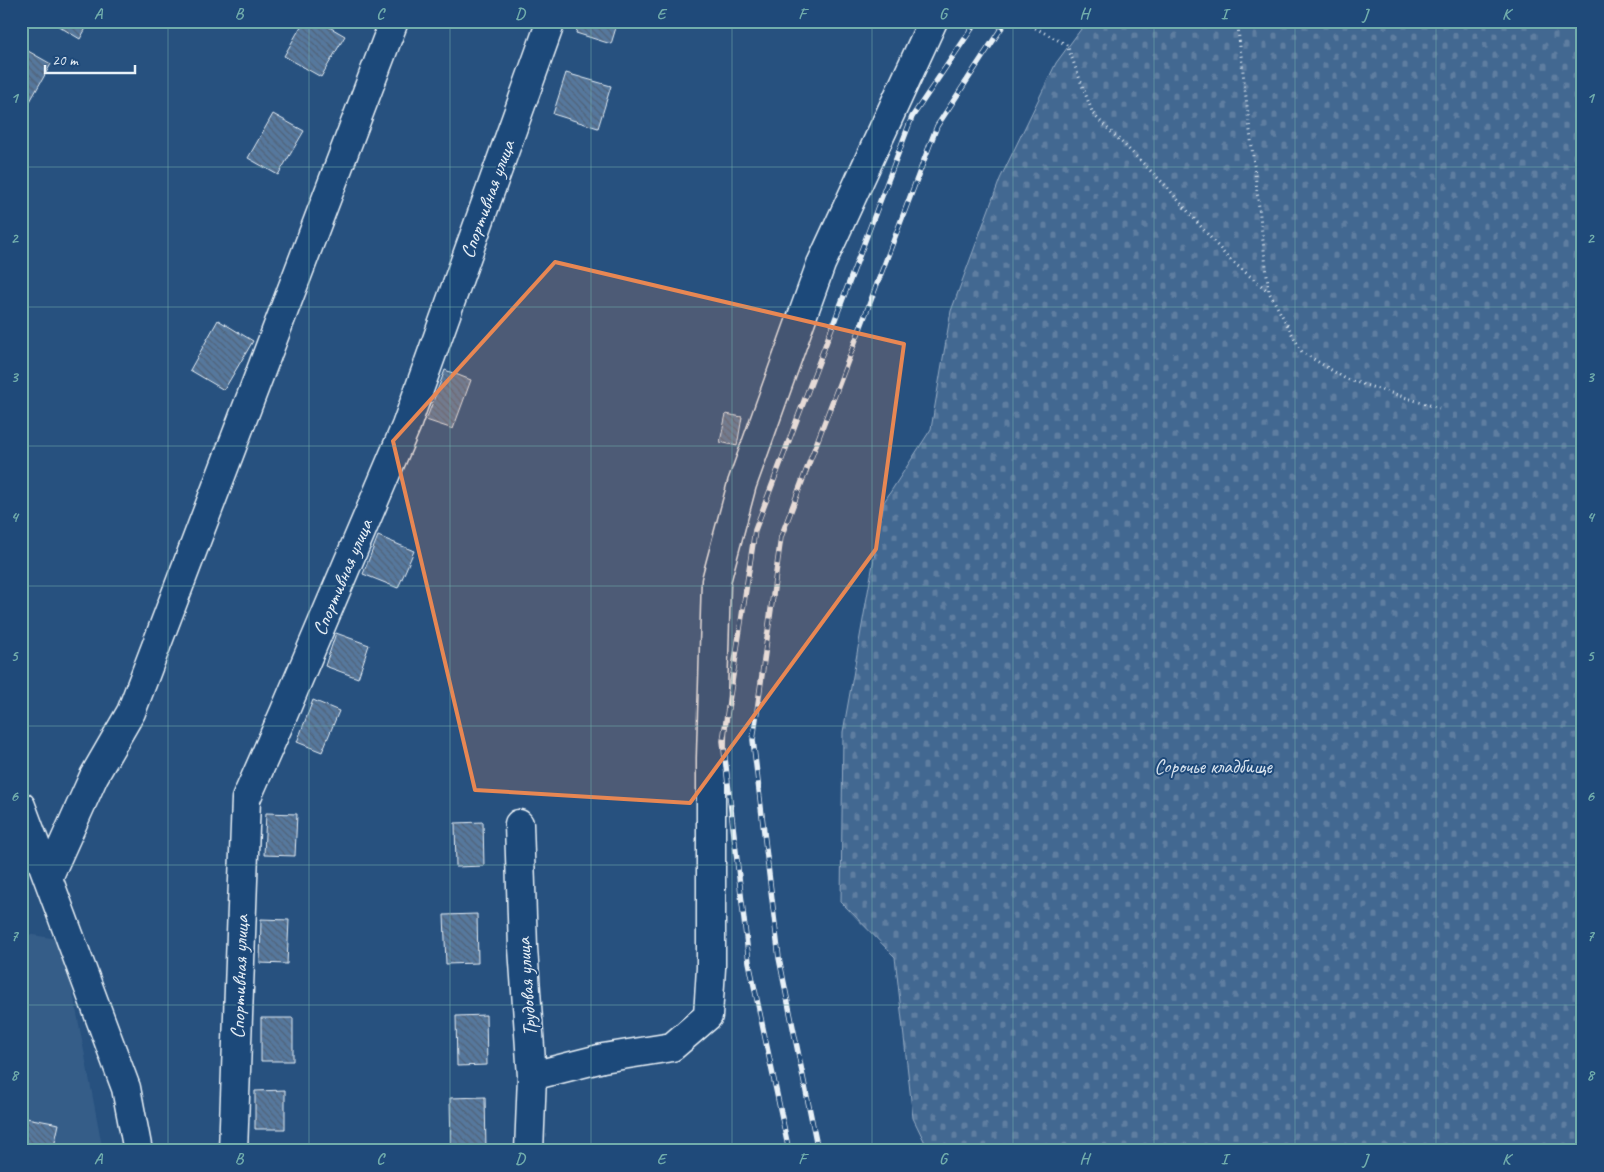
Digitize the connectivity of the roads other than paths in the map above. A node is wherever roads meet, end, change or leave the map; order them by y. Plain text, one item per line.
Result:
1 (394, 21) edge
2 (551, 21) edge
3 (933, 21) edge
4 (21, 806) edge
5 (519, 824) dead end
6 (48, 878) junction
7 (532, 1076) junction
8 (138, 1151) edge
9 (233, 1151) edge
10 (529, 1151) edge

1 - 6 street
2 - 9 street, Спортивная улица
3 - 7 street
4 - 6 street
5 - 7 street, Трудовая улица
6 - 8 street
7 - 10 street, Трудовая улица

